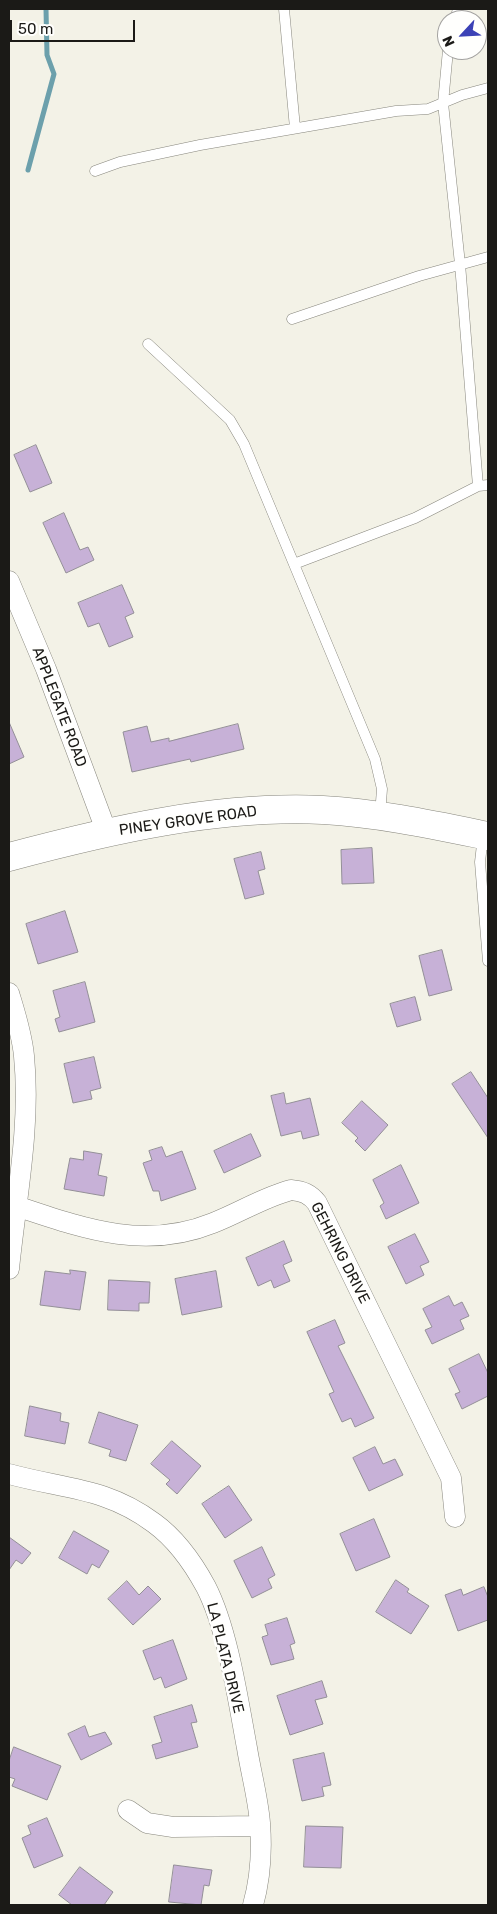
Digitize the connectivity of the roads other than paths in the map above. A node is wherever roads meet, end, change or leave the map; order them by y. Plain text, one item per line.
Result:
1 (284, 9) edge
2 (447, 60) edge
3 (488, 88) edge
4 (443, 103) junction
5 (295, 128) junction
6 (95, 171) dead end
7 (488, 257) edge
8 (460, 264) junction
9 (292, 319) dead end
10 (148, 344) dead end
11 (483, 485) edge
12 (294, 564) junction
13 (9, 581) edge
14 (380, 816) junction
15 (107, 833) junction
16 (486, 835) edge
17 (9, 857) edge
18 (488, 962) edge
19 (9, 993) edge
20 (12, 1206) edge
21 (9, 1269) edge
22 (9, 1474) edge
23 (455, 1517) dead end
24 (128, 1810) dead end
25 (260, 1826) junction
26 (253, 1905) edge

1 - 5 lane
2 - 4 lane
3 - 4 lane
4 - 5 lane
4 - 8 lane
5 - 6 lane
7 - 8 lane
8 - 9 lane
8 - 11 lane
10 - 12 lane
11 - 12 lane
12 - 14 lane
13 - 15 street, APPLEGATE ROAD
14 - 15 main road, PINEY GROVE ROAD
14 - 16 main road, PINEY GROVE ROAD
15 - 17 main road, PINEY GROVE ROAD
16 - 18 lane
19 - 20 street
20 - 21 street
20 - 23 street, GEHRING DRIVE
22 - 25 street, LA PLATA DRIVE
24 - 25 street
25 - 26 street, LA PLATA DRIVE

